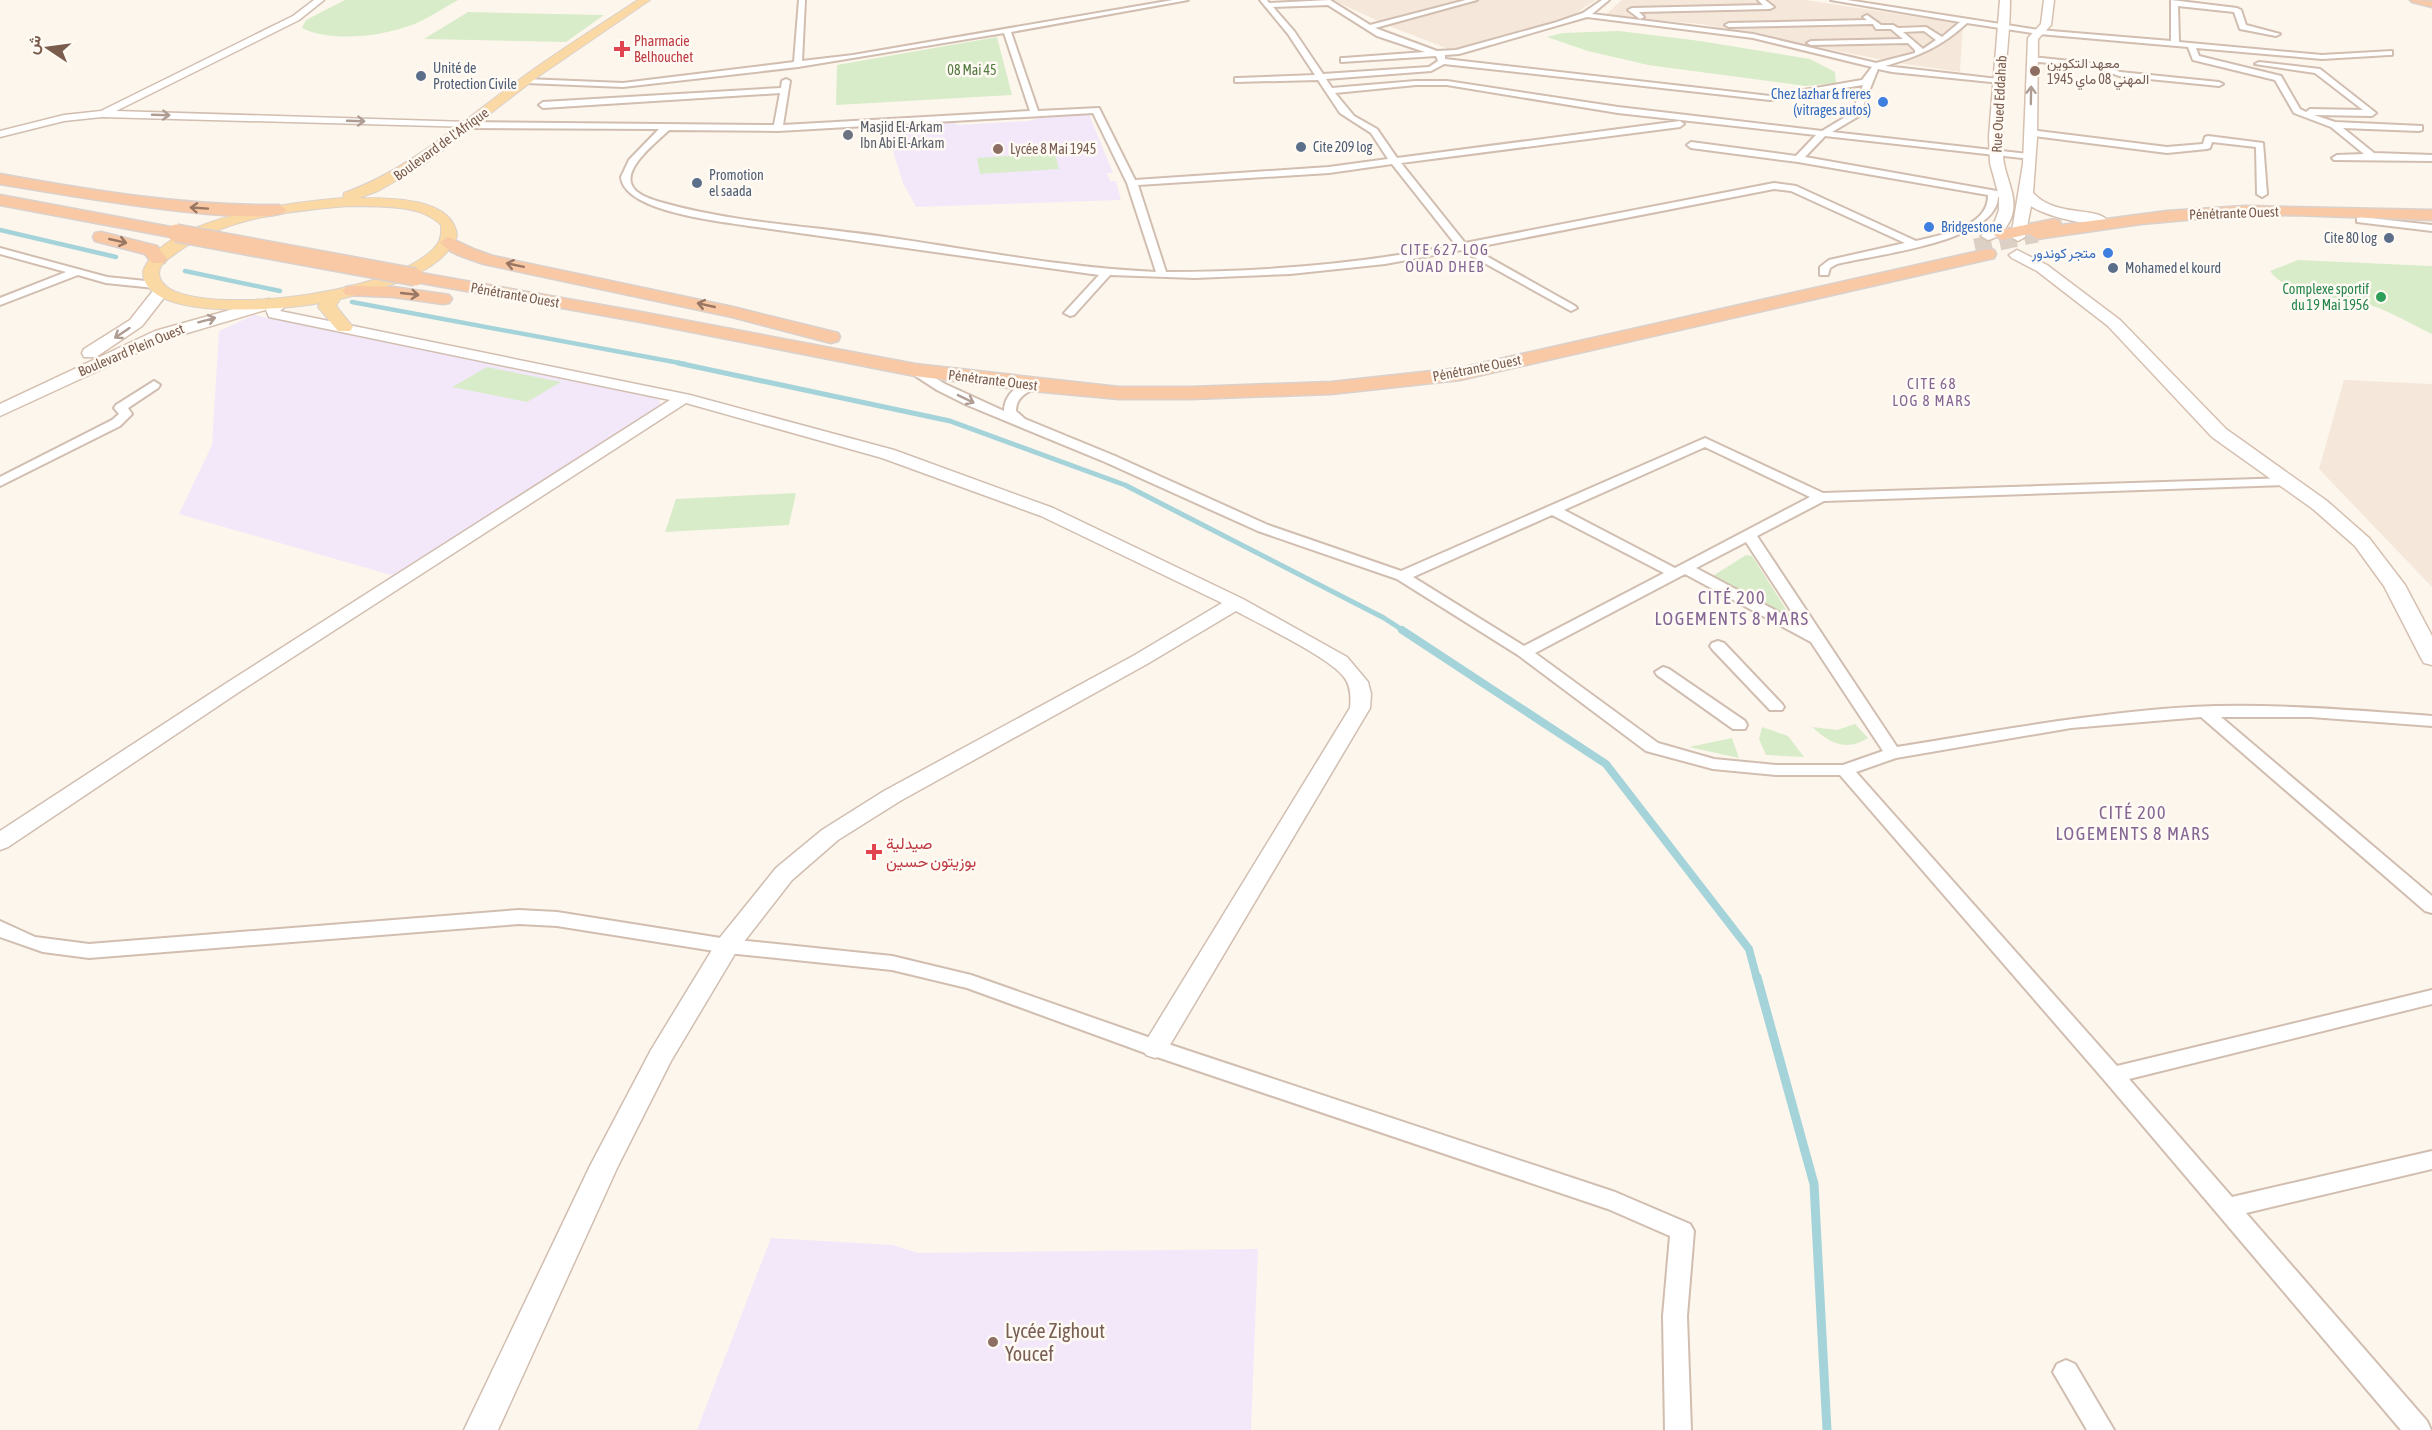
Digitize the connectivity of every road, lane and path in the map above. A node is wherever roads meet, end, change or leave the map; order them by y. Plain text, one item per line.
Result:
1 (320, 0) edge
2 (645, 0) edge
3 (655, 0) edge
4 (802, 0) edge
5 (1185, 0) edge
6 (1474, 0) edge
7 (1742, 0) edge
8 (1761, 0) edge
9 (1834, 0) edge
10 (2006, 0) edge
11 (2049, 0) edge
12 (2416, 0) edge
13 (1326, 1) edge
14 (1605, 1) edge
15 (1615, 1) edge
16 (1637, 1) edge
17 (2174, 2) edge
18 (1265, 3) edge
19 (2432, 4) edge
20 (1872, 6) junction
21 (1752, 7) junction
22 (1770, 7) junction
23 (1901, 10) junction
24 (1858, 11) junction
25 (1586, 15) junction
26 (1764, 16) junction
27 (1722, 17) dead end
28 (1947, 17) junction
29 (1966, 20) junction
30 (1872, 21) junction
31 (1645, 22) junction
32 (1773, 24) junction
33 (1795, 24) junction
34 (1689, 26) junction
35 (1369, 27) junction
36 (2006, 27) junction
37 (1007, 31) junction
38 (1897, 31) junction
39 (1875, 32) dead end
40 (2039, 32) junction
41 (2276, 34) dead end
42 (1753, 36) junction
43 (1940, 41) junction
44 (1911, 42) junction
45 (1786, 43) junction
46 (2175, 44) junction
47 (2191, 45) junction
48 (2389, 53) dead end
49 (1919, 54) junction
50 (1442, 58) junction
51 (2196, 58) junction
52 (2032, 59) junction
53 (1344, 60) dead end
54 (798, 64) junction
55 (1953, 64) dead end
56 (788, 66) junction
57 (1876, 66) junction
58 (1534, 72) junction
59 (2265, 75) junction
60 (2323, 75) junction
61 (1949, 76) junction
62 (1322, 77) junction
63 (1527, 79) dead end
64 (1869, 79) junction
65 (1238, 80) dead end
66 (526, 81) junction
67 (1998, 81) junction
68 (540, 82) junction
69 (2219, 84) dead end
70 (784, 90) junction
71 (1331, 91) junction
72 (654, 99) junction
73 (543, 105) dead end
74 (639, 109) dead end
75 (651, 109) dead end
76 (2296, 111) junction
77 (1035, 113) junction
78 (102, 114) junction
79 (537, 114) dead end
80 (1698, 120) junction
81 (468, 124) junction
82 (2334, 125) junction
83 (488, 126) junction
84 (666, 128) junction
85 (778, 128) junction
86 (2419, 128) dead end
87 (2030, 133) junction
88 (0, 134) edge
89 (1821, 135) junction
90 (1691, 146) dead end
91 (1996, 154) junction
92 (2372, 156) junction
93 (2028, 157) junction
94 (2337, 158) dead end
95 (2432, 158) edge
96 (1798, 159) junction
97 (1394, 161) junction
98 (420, 176) dead end
99 (0, 179) edge
100 (1132, 183) junction
101 (0, 191) edge
102 (413, 191) dead end
103 (1999, 194) junction
104 (2025, 194) junction
105 (2262, 194) dead end
106 (0, 200) edge
107 (315, 204) junction
108 (279, 210) junction
109 (426, 210) junction
110 (0, 214) edge
111 (2432, 215) edge
112 (2175, 216) junction
113 (2099, 219) junction
114 (2361, 220) junction
115 (2432, 222) edge
116 (2432, 228) edge
117 (1996, 240) junction
118 (448, 242) junction
119 (1915, 244) junction
120 (1463, 247) junction
121 (2040, 249) junction
122 (0, 251) edge
123 (2013, 254) junction
124 (158, 259) junction
125 (1107, 272) junction
126 (77, 273) junction
127 (424, 273) junction
128 (1824, 273) junction
129 (1162, 275) junction
130 (158, 288) junction
131 (1780, 290) junction
132 (344, 292) junction
133 (1801, 296) junction
134 (0, 302) edge
135 (275, 304) junction
136 (1571, 308) dead end
137 (1070, 313) dead end
138 (344, 327) junction
139 (858, 352) junction
140 (915, 370) junction
141 (154, 385) dead end
142 (1032, 385) junction
143 (684, 398) junction
144 (0, 399) edge
145 (0, 411) edge
146 (1021, 423) junction
147 (2285, 480) junction
148 (0, 482) edge
149 (1821, 496) junction
150 (1552, 509) junction
151 (1748, 534) junction
152 (1679, 570) junction
153 (1402, 576) junction
154 (1236, 603) junction
155 (1818, 640) junction
156 (1718, 646) dead end
157 (1524, 652) junction
158 (2432, 658) edge
159 (1662, 672) dead end
160 (1776, 707) dead end
161 (2205, 712) junction
162 (2432, 721) edge
163 (1739, 725) dead end
164 (1893, 753) junction
165 (1845, 770) junction
166 (0, 842) edge
167 (2432, 906) edge
168 (0, 928) edge
169 (727, 946) junction
170 (2432, 997) edge
171 (1155, 1048) junction
172 (2113, 1075) junction
173 (2432, 1160) edge
174 (2226, 1208) junction
175 (2066, 1372) dead end
176 (481, 1430) edge
177 (1678, 1430) edge
178 (2101, 1430) edge
179 (2418, 1430) edge

1 - 78 street
2 - 66 main road, Boulevard de l'Afrique
3 - 68 main road, Boulevard de l'Afrique
4 - 54 street
5 - 37 street
6 - 35 street
7 - 16 street
8 - 22 street
9 - 20 street
10 - 36 main road, Rue Oued Eddahab
11 - 40 main road
12 - 19 highway
13 - 18 street
13 - 35 street
14 - 15 street
14 - 25 street
17 - 41 street
17 - 46 street
18 - 62 street
20 - 23 street
20 - 24 street
21 - 22 street
21 - 26 street
21 - 31 street
22 - 33 street
23 - 24 street
23 - 28 street
24 - 30 street
25 - 31 street
25 - 50 street
26 - 27 street
26 - 32 street
28 - 29 street
28 - 30 street
29 - 36 street
29 - 43 street
30 - 33 street
30 - 38 street
31 - 34 street
32 - 33 street
32 - 34 street
32 - 42 street
34 - 42 street
35 - 50 street
36 - 40 street
36 - 67 main road, Rue Oued Eddahab
37 - 54 street
37 - 77 street
38 - 39 street
38 - 43 street
38 - 44 street
40 - 46 street
40 - 52 main road
42 - 45 street
43 - 44 street
43 - 49 street
44 - 45 street
44 - 49 street
45 - 57 street
46 - 47 street
47 - 48 street
47 - 51 street
49 - 57 street
50 - 53 street
50 - 58 street
50 - 62 street
51 - 59 street
51 - 60 street
52 - 69 street
87 -> 52 main road
54 - 56 street
55 - 61 street
56 - 68 street
56 - 70 street
57 - 61 street
57 - 64 street
58 - 63 street
58 - 64 street
59 - 60 street
59 - 76 street
60 - 76 street
61 - 67 street
62 - 65 street
62 - 71 street
64 - 89 street
66 - 68 street
66 - 81 main road, Boulevard de l'Afrique
67 - 91 main road, Rue Oued Eddahab
68 - 83 main road, Boulevard de l'Afrique
70 - 72 street
70 - 85 street
71 - 80 street
71 - 97 street
72 - 73 street
72 - 75 street
74 - 79 street
76 - 82 street
77 - 85 street
77 - 100 street
78 -> 81 street
78 - 88 street
80 - 89 street
80 - 97 street
81 - 83 street
81 - 107 main road, Boulevard de l'Afrique
82 - 86 street
82 - 92 street
83 - 84 street
83 - 98 main road, Boulevard de l'Afrique
84 - 85 street
84 - 125 street
87 - 93 main road
87 - 105 street
89 - 91 street
89 - 96 street
90 - 96 street
91 - 93 street
91 - 103 main road, Rue Oued Eddahab
92 - 94 street
92 - 95 street
93 - 104 main road
96 - 103 street
97 - 100 street
97 - 120 street
108 -> 99 highway
100 - 129 street
101 - 127 highway, Pénétrante Ouest
102 - 109 main road, Boulevard de l'Afrique
103 - 117 main road, Rue Oued Eddahab
103 - 119 street
104 - 113 main road
104 - 117 main road
106 - 127 highway, Pénétrante Ouest, bridge
107 - 108 main road
107 - 109 main road
108 - 124 main road
109 - 118 main road
110 -> 124 highway
111 - 112 highway, Pénétrante Ouest
112 - 113 highway
112 - 121 highway, Pénétrante Ouest
113 - 117 highway
114 - 115 highway, Pénétrante Ouest
114 - 116 street
114 - 121 highway, Pénétrante Ouest
117 - 121 main road
117 - 123 main road
117 - 128 highway
117 - 131 highway, Pénétrante Ouest
117 - 133 highway, Pénétrante Ouest
118 - 132 main road
139 -> 118 highway
119 - 120 street
119 - 128 street
120 - 129 street
120 - 136 street
121 - 123 main road
121 - 147 main road
122 - 126 street
123 - 133 highway
124 - 130 main road
125 - 129 street
125 - 137 street
126 - 130 street
126 - 134 street
127 - 139 highway, Pénétrante Ouest
128 - 131 highway
130 - 135 main road
130 -> 144 main road, Boulevard Plein Ouest
131 - 139 highway, Pénétrante Ouest
132 - 135 main road
132 - 138 main road
132 -> 139 highway
133 - 142 highway, Pénétrante Ouest
135 - 138 street
145 -> 135 main road, Boulevard Plein Ouest
138 - 143 street
139 - 140 highway, Pénétrante Ouest
140 - 142 highway, Pénétrante Ouest
140 -> 146 street
141 - 148 street
142 - 146 street
143 - 154 street
143 - 166 street
146 - 153 street
147 - 149 street
147 - 158 main road
149 - 150 street
149 - 151 street
150 - 152 street
150 - 153 street
151 - 152 street
151 - 155 street
152 - 155 street
152 - 157 street
153 - 157 street
154 - 169 street
154 - 171 street
155 - 164 street
156 - 160 street
157 - 165 street
159 - 163 street
161 - 162 street
161 - 164 street
161 - 167 street
164 - 165 street
165 - 172 street
168 - 169 street
169 - 171 street
169 - 176 street
170 - 172 street
171 - 177 street
172 - 174 street
173 - 174 street
174 - 179 street
175 - 178 street

